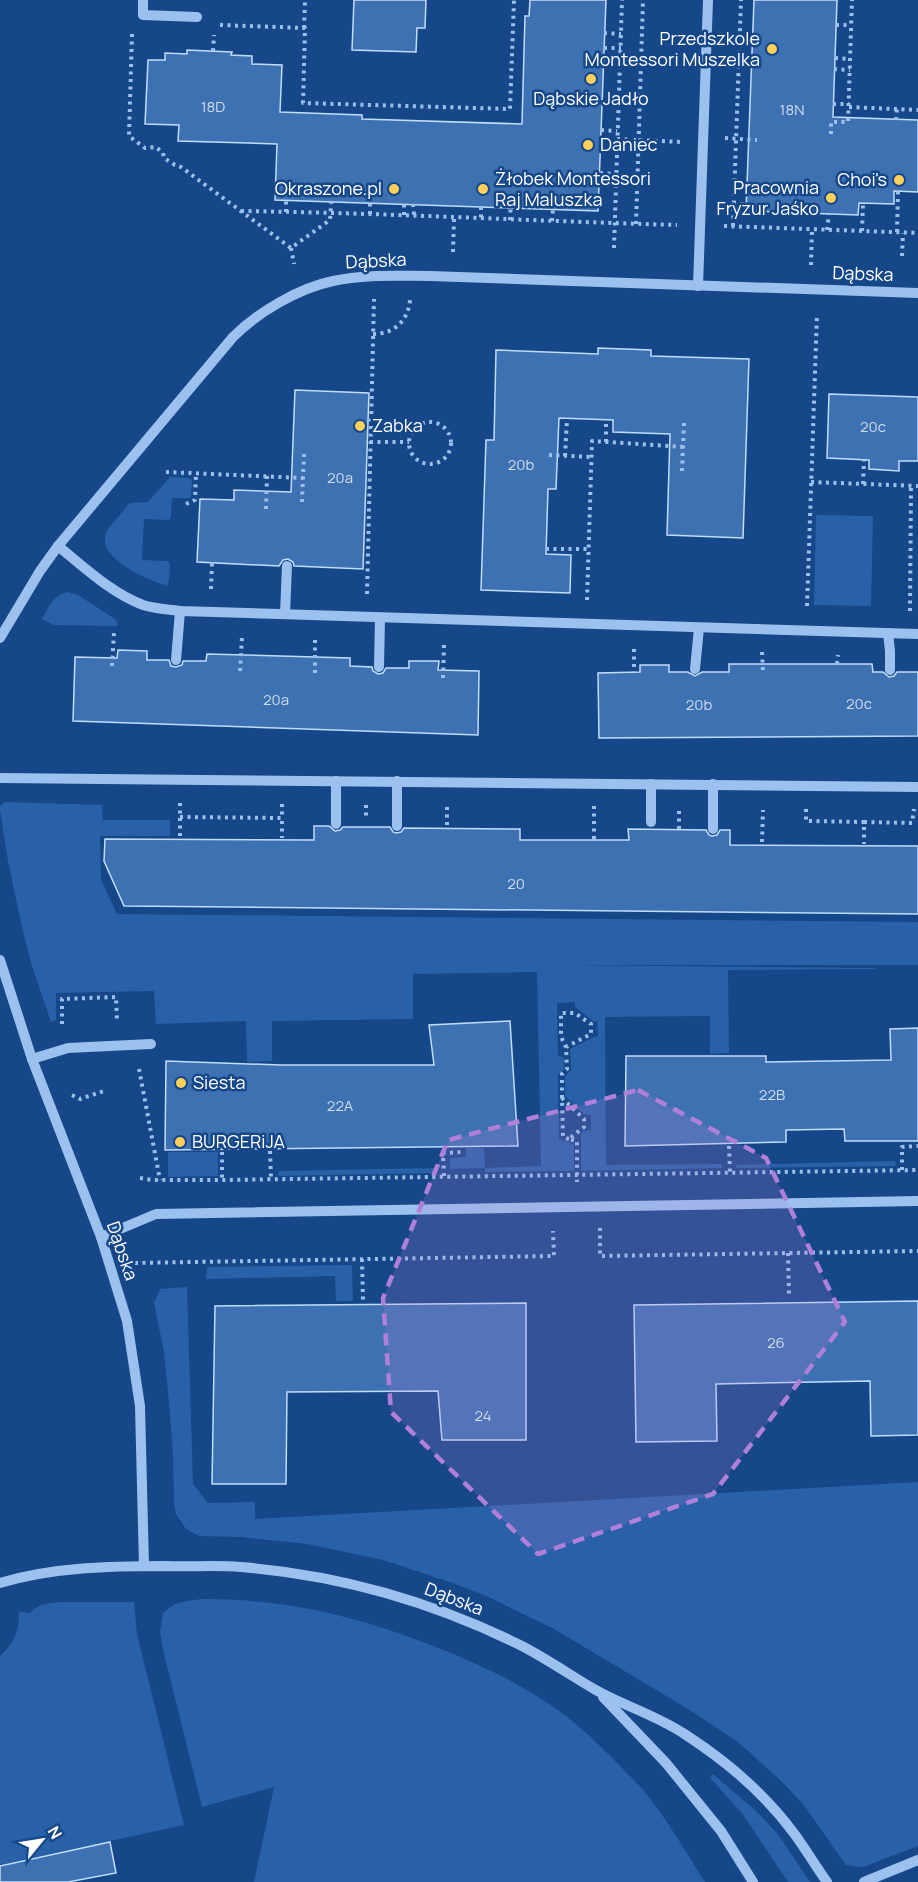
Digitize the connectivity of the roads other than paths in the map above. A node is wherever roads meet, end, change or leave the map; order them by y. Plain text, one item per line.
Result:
1 (143, 0) edge
2 (708, 0) edge
3 (197, 17) dead end
4 (698, 286) junction
5 (918, 293) edge
6 (58, 546) junction
7 (287, 566) dead end
8 (180, 611) junction
9 (285, 614) junction
10 (380, 618) junction
11 (699, 628) junction
12 (888, 633) junction
13 (918, 634) edge
14 (0, 638) edge
15 (177, 660) dead end
16 (379, 667) dead end
17 (695, 669) dead end
18 (890, 670) dead end
19 (0, 778) edge
20 (336, 780) junction
21 (397, 781) junction
22 (651, 784) junction
23 (713, 784) junction
24 (918, 787) edge
25 (651, 822) dead end
26 (336, 824) dead end
27 (397, 826) dead end
28 (713, 829) dead end
29 (0, 960) edge
30 (151, 1044) dead end
31 (32, 1059) junction
32 (918, 1201) edge
33 (101, 1237) junction
34 (144, 1566) junction
35 (0, 1583) edge
36 (596, 1690) junction
37 (918, 1860) edge
38 (753, 1882) edge
39 (826, 1882) edge
40 (864, 1882) edge

1 - 3 street
2 - 4 street
4 - 5 street, Dąbska
4 - 6 street, Dąbska
6 - 8 street
6 - 14 street, Dąbska
7 - 9 street
8 - 9 street
8 - 15 street
9 - 10 street
10 - 11 street
10 - 16 street
11 - 12 street
11 - 17 street
12 - 13 street
12 - 18 street
19 - 20 street
20 - 21 street
20 - 26 street
21 - 22 street
21 - 27 street
22 - 23 street
22 - 25 street
23 - 24 street
23 - 28 street
29 - 31 street, Dąbska
30 - 31 street
31 - 33 street, Dąbska
32 - 33 street
33 - 34 street, Dąbska
34 - 35 street, Dąbska
34 - 36 street, Dąbska
36 - 38 street, Dąbska
36 - 39 street, Dąbska
37 - 40 street

